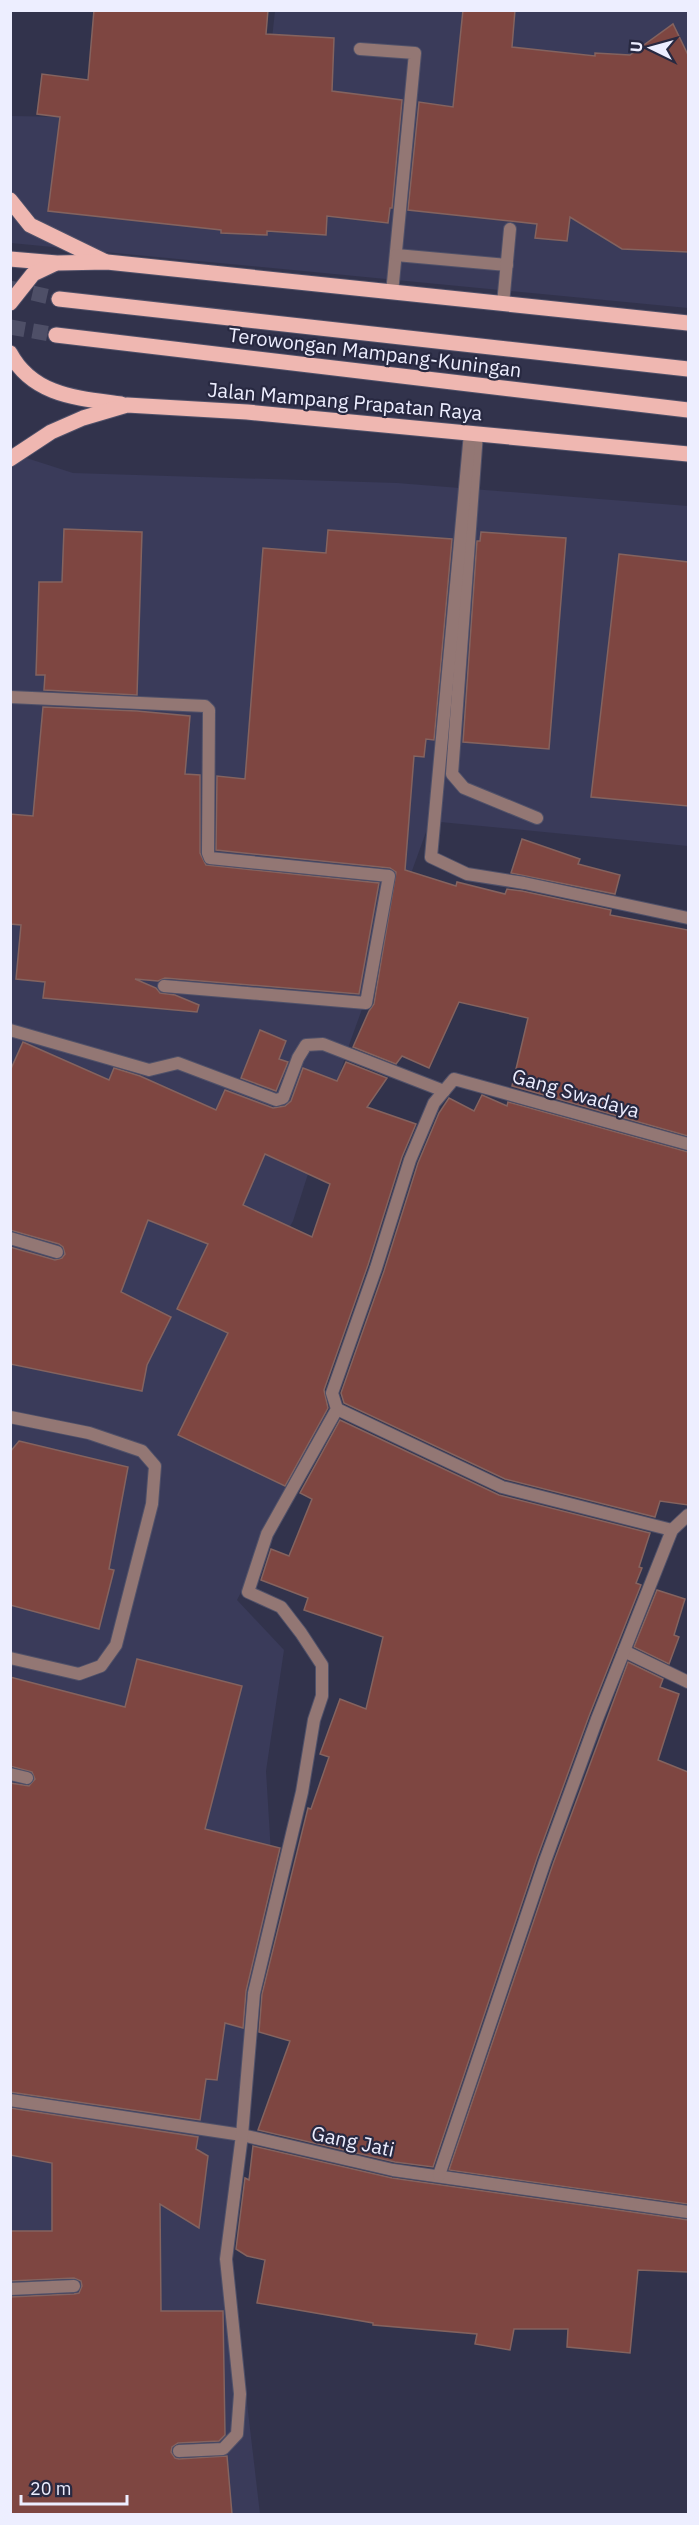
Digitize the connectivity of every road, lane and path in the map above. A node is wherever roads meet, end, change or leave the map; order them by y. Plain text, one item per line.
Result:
1 (360, 49) dead end
2 (10, 200) edge
3 (510, 230) dead end
4 (396, 255) junction
5 (10, 259) edge
6 (106, 262) junction
7 (57, 263) junction
8 (507, 265) junction
9 (392, 293) junction
10 (59, 299) tunnel mouth
11 (10, 303) edge
12 (503, 304) junction
13 (688, 324) edge
14 (56, 335) tunnel mouth
15 (10, 353) edge
16 (688, 369) edge
17 (127, 405) junction
18 (688, 410) edge
19 (474, 433) junction
20 (688, 454) edge
21 (10, 459) edge
22 (10, 697) edge
23 (537, 818) dead end
24 (688, 918) edge
25 (164, 986) dead end
26 (10, 1030) edge
27 (444, 1091) junction
28 (688, 1144) edge
29 (10, 1238) edge
30 (57, 1252) dead end
31 (337, 1409) junction
32 (10, 1417) edge
33 (688, 1515) edge
34 (672, 1530) junction
35 (624, 1651) junction
36 (10, 1658) edge
37 (688, 1682) edge
38 (10, 1774) edge
39 (27, 1778) dead end
40 (10, 2100) edge
41 (242, 2135) junction
42 (439, 2175) junction
43 (688, 2212) edge
44 (74, 2286) dead end
45 (10, 2289) edge
46 (178, 2451) dead end

1 - 4 street
2 - 6 main road
3 - 8 street
4 - 8 street
4 - 9 street
5 - 7 main road
6 - 7 main road
6 - 9 main road
7 - 11 main road
8 - 12 street
9 - 12 main road
10 - 16 main road, Terowongan Mampang-Kuningan
12 - 13 main road
14 - 18 main road, Terowongan Mampang-Kuningan
15 - 17 main road
17 - 19 main road, Jalan Mampang Prapatan Raya
17 - 21 main road, Jalan Mampang Prapatan Raya
19 - 20 main road, Jalan Mampang Prapatan Raya
19 - 23 street
19 - 24 street
22 - 25 street
26 - 27 street
27 - 28 street, Gang Swadaya
27 - 31 street
29 - 30 street
31 - 34 street
31 - 41 street
32 - 36 street
33 - 34 street
34 - 35 street
35 - 37 street
35 - 42 street
38 - 39 street
40 - 41 street, Gang Jati
41 - 42 street, Gang Jati
41 - 46 street
42 - 43 street, Gang Jati
44 - 45 street

